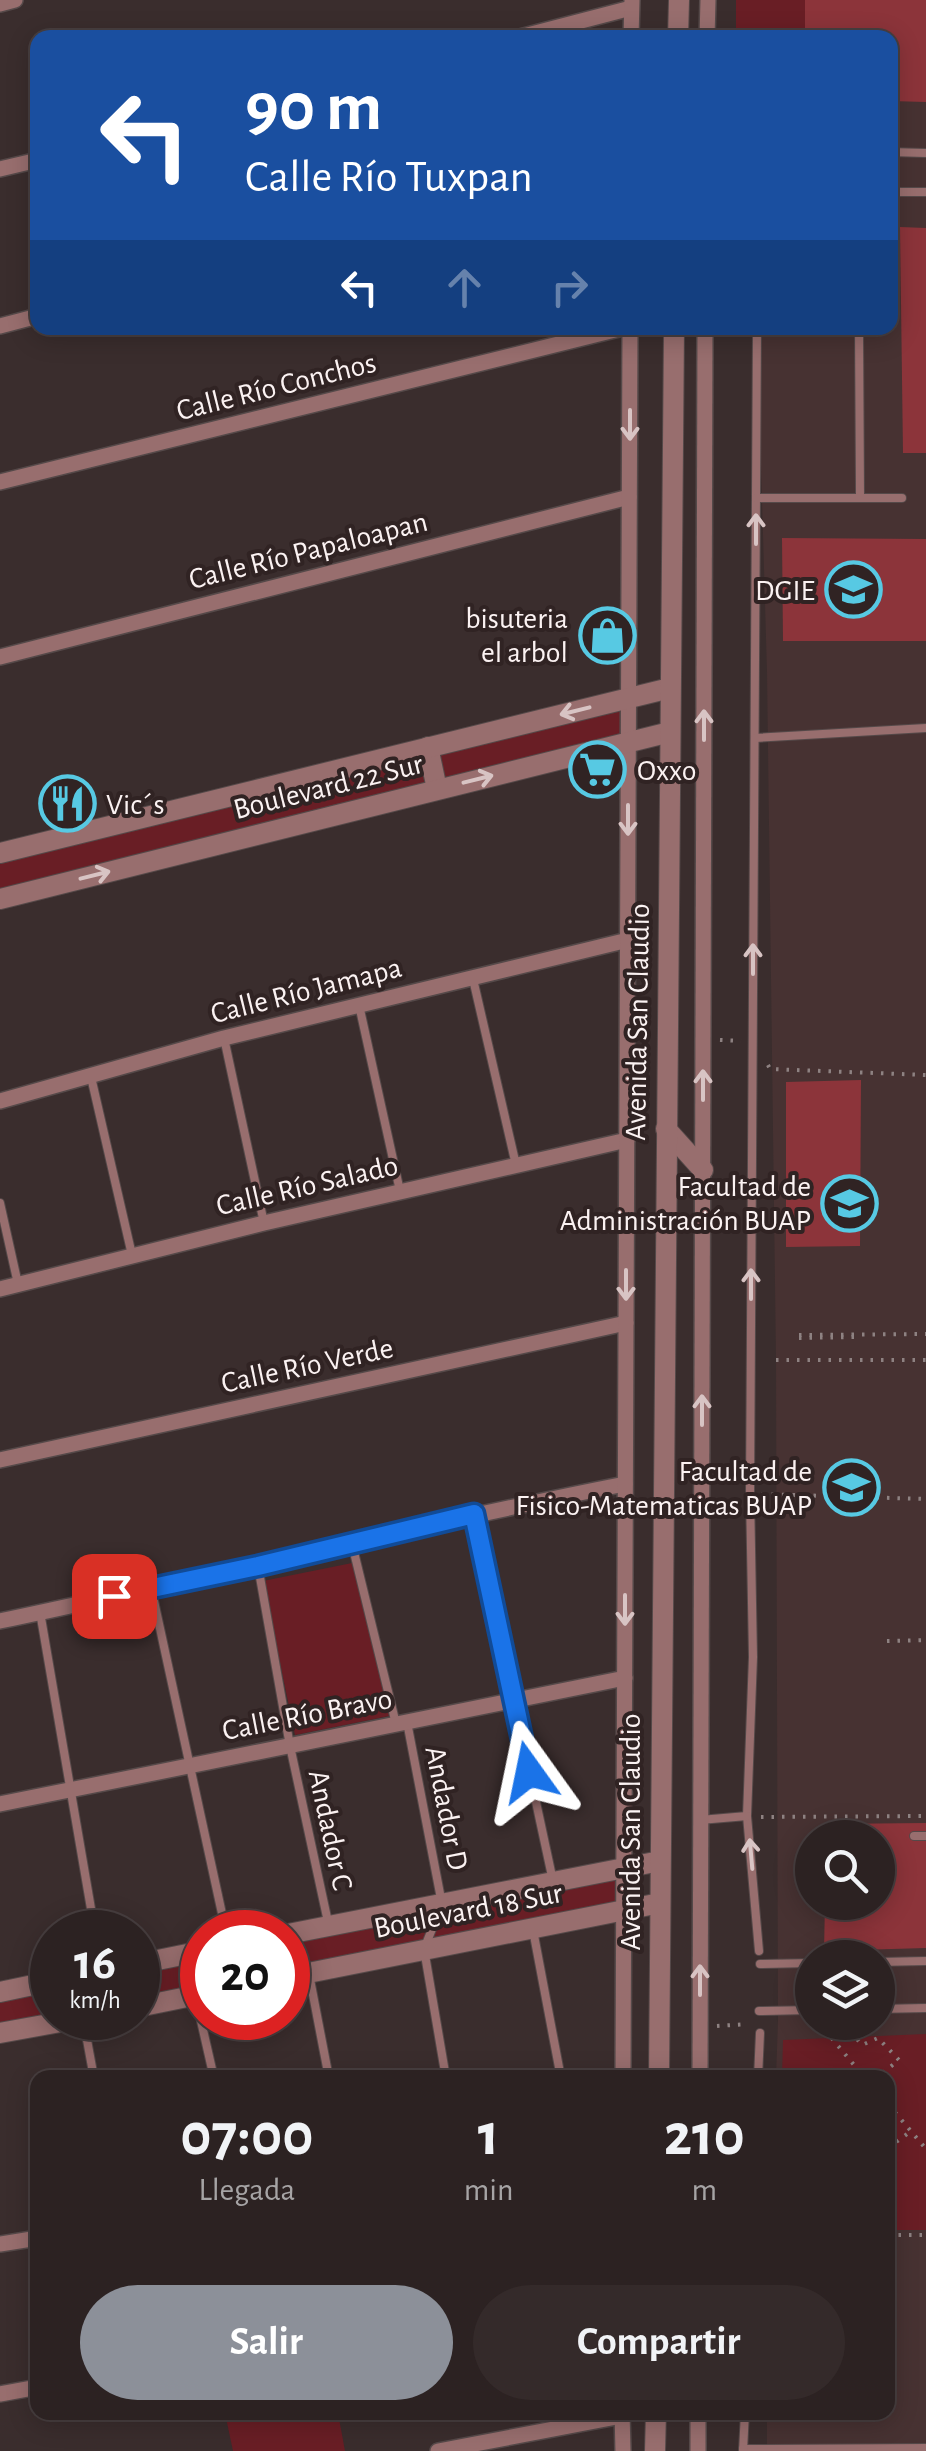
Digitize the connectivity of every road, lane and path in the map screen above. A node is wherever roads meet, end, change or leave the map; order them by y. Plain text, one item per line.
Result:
1 (14, 0) edge
2 (678, 0) edge
3 (708, 0) edge
4 (0, 4) edge
5 (632, 4) edge
6 (543, 30) edge
7 (631, 30) edge
8 (678, 30) edge
9 (707, 30) edge
10 (898, 152) edge
11 (926, 153) edge
12 (30, 162) edge
13 (0, 169) edge
14 (898, 192) edge
15 (926, 192) edge
16 (30, 318) edge
17 (0, 326) edge
18 (598, 335) edge
19 (627, 335) edge
20 (674, 335) edge
21 (705, 335) edge
22 (757, 335) edge
23 (859, 335) edge
24 (0, 482) edge
25 (860, 496) junction
26 (630, 497) junction
27 (756, 498) junction
28 (902, 498) dead end
29 (0, 657) edge
30 (670, 688) junction
31 (629, 698) junction
32 (926, 728) edge
33 (670, 732) junction
34 (754, 738) junction
35 (628, 742) junction
36 (428, 747) junction
37 (437, 790) junction
38 (0, 853) edge
39 (0, 899) edge
40 (628, 940) junction
41 (473, 978) junction
42 (359, 1006) junction
43 (224, 1038) junction
44 (703, 1039) junction
45 (752, 1042) junction
46 (926, 1074) edge
47 (91, 1077) junction
48 (0, 1102) edge
49 (666, 1129) junction
50 (627, 1140) junction
51 (516, 1165) junction
52 (703, 1170) junction
53 (400, 1191) junction
54 (0, 1203) edge
55 (264, 1222) junction
56 (132, 1255) junction
57 (18, 1284) junction
58 (0, 1289) edge
59 (626, 1323) junction
60 (926, 1335) edge
61 (799, 1336) dead end
62 (776, 1360) dead end
63 (926, 1360) edge
64 (0, 1460) edge
65 (625, 1484) junction
66 (750, 1494) junction
67 (926, 1499) edge
68 (474, 1514) junction
69 (352, 1544) junction
70 (258, 1566) junction
71 (152, 1587) junction
72 (40, 1612) junction
73 (0, 1621) edge
74 (926, 1640) edge
75 (886, 1641) dead end
76 (625, 1678) junction
77 (514, 1700) junction
78 (402, 1723) junction
79 (290, 1746) junction
80 (192, 1766) junction
81 (70, 1790) junction
82 (0, 1804) edge
83 (747, 1816) junction
84 (926, 1816) edge
85 (700, 1820) junction
86 (914, 1836) dead end
87 (926, 1836) edge
88 (660, 1861) junction
89 (624, 1868) junction
90 (553, 1882) junction
91 (660, 1903) junction
92 (442, 1904) junction
93 (91, 1910) edge
94 (221, 1910) edge
95 (624, 1910) junction
96 (330, 1926) junction
97 (532, 1928) junction
98 (310, 1930) edge
99 (424, 1950) junction
100 (759, 1951) dead end
101 (926, 1961) edge
102 (895, 1962) edge
103 (795, 1963) edge
104 (760, 1964) dead end
105 (310, 1972) edge
106 (310, 1978) edge
107 (30, 1986) edge
108 (0, 1992) edge
109 (895, 2008) edge
110 (926, 2008) edge
111 (795, 2010) edge
112 (759, 2011) dead end
113 (30, 2028) edge
114 (0, 2033) edge
115 (760, 2034) dead end
116 (86, 2040) edge
117 (207, 2040) edge
118 (832, 2040) edge
119 (880, 2040) edge
120 (92, 2070) edge
121 (213, 2070) edge
122 (327, 2070) edge
123 (445, 2070) edge
124 (560, 2070) edge
125 (623, 2070) edge
126 (659, 2070) edge
127 (700, 2070) edge
128 (758, 2070) edge
129 (858, 2070) edge
130 (886, 2070) edge
131 (895, 2112) edge
132 (911, 2131) junction
133 (895, 2143) edge
134 (926, 2150) edge
135 (895, 2235) edge
136 (926, 2235) edge
137 (30, 2239) edge
138 (0, 2244) edge
139 (30, 2388) edge
140 (0, 2394) edge
141 (592, 2420) edge
142 (622, 2420) edge
143 (656, 2420) edge
144 (698, 2420) edge
145 (744, 2420) edge
146 (926, 2448) edge
147 (743, 2450) edge
148 (438, 2451) edge
149 (623, 2451) edge
150 (658, 2451) edge
151 (698, 2451) edge

1 - 4 street
2 - 8 street
3 - 9 street
5 - 6 street
5 - 7 street
10 - 11 lane
12 - 13 street
14 - 15 lane
16 - 17 street
18 - 24 street, Calle Río Conchos
19 -> 26 street, Avenida San Claudio
20 - 30 street, Avenida San Claudio
44 -> 21 street
22 - 27 lane
23 - 25 lane
25 - 27 lane
25 - 28 lane
26 - 29 street, Calle Río Papaloapan
26 - 31 street, Avenida San Claudio
34 -> 27 lane
30 - 31 street, Boulevard 22 Sur
30 - 33 street, Avenida San Claudio
31 - 35 street, Avenida San Claudio
31 -> 36 street, Boulevard 22 Sur
32 - 34 lane
33 - 35 street, Boulevard 22 Sur
33 - 49 street, Avenida San Claudio
45 -> 34 lane
37 -> 35 street, Boulevard 22 Sur
35 -> 40 street, Avenida San Claudio
36 - 37 street
36 - 38 street, Boulevard 22 Sur
39 -> 37 street, Boulevard 22 Sur
40 - 41 street, Calle Río Jamapa
40 - 50 street, Avenida San Claudio
41 - 42 street, Calle Río Jamapa
41 - 51 lane
42 - 43 street, Calle Río Jamapa
42 - 53 lane
43 - 47 street, Calle Río Jamapa
43 - 55 lane
44 - 45 path
52 -> 44 street
45 - 46 path
66 -> 45 lane
47 - 48 street, Calle Río Jamapa
47 - 56 lane
49 - 52 street
49 - 88 street, Avenida San Claudio
50 - 51 street, Calle Río Salado
50 -> 59 street, Avenida San Claudio
51 - 53 street, Calle Río Salado
85 -> 52 street
53 - 55 street, Calle Río Salado
54 - 57 lane
55 - 56 street, Calle Río Salado
56 - 57 street, Calle Río Salado
57 - 58 street, Calle Río Salado
59 - 64 street, Calle Río Verde
59 - 65 street, Avenida San Claudio
60 - 61 path
62 - 63 path
65 - 68 street
65 -> 76 street, Avenida San Claudio
66 - 67 path
66 - 83 lane
68 - 69 street
68 - 77 lane
69 - 70 street
69 - 78 lane, Andador D
70 - 71 street
70 - 79 lane, Andador C
71 - 72 street
71 - 80 lane
72 - 73 street
72 - 81 lane
74 - 75 path
76 - 77 street, Calle Río Bravo
76 - 89 street, Avenida San Claudio
77 - 78 street, Calle Río Bravo
77 - 90 lane
78 - 79 street, Calle Río Bravo
78 - 92 lane, Andador D
79 - 80 street, Calle Río Bravo
79 - 96 lane, Andador C
80 - 81 street, Calle Río Bravo
80 - 94 lane
81 - 82 street, Calle Río Bravo
81 - 93 lane
83 - 84 path
83 - 85 lane
100 -> 83 lane
127 -> 85 street
86 - 87 lane
88 - 89 street, Boulevard 18 Sur
88 - 91 street, Avenida San Claudio
89 - 90 street, Boulevard 18 Sur
89 - 95 street, Avenida San Claudio
90 - 92 street, Boulevard 18 Sur
91 - 95 street, Boulevard 18 Sur
91 - 126 street, Avenida San Claudio
92 - 96 street, Boulevard 18 Sur
92 - 99 lane, Andador D
95 - 97 street, Boulevard 18 Sur
95 - 125 street, Avenida San Claudio
96 - 98 street, Boulevard 18 Sur
97 - 99 street, Boulevard 18 Sur
97 - 124 lane
99 - 105 street, Boulevard 18 Sur
99 - 123 lane
101 - 102 lane
103 - 104 lane
106 - 122 lane
107 - 108 street
109 - 110 lane
111 - 112 lane
113 - 114 street
115 - 128 lane
116 - 120 lane
117 - 121 lane
118 - 129 path
119 - 130 path
131 - 132 path
132 - 133 path
132 - 134 path
135 - 136 path
137 - 138 street
139 - 140 street
141 - 148 street
142 - 149 street
143 - 150 street
144 - 151 street
145 - 147 lane
146 - 147 lane

